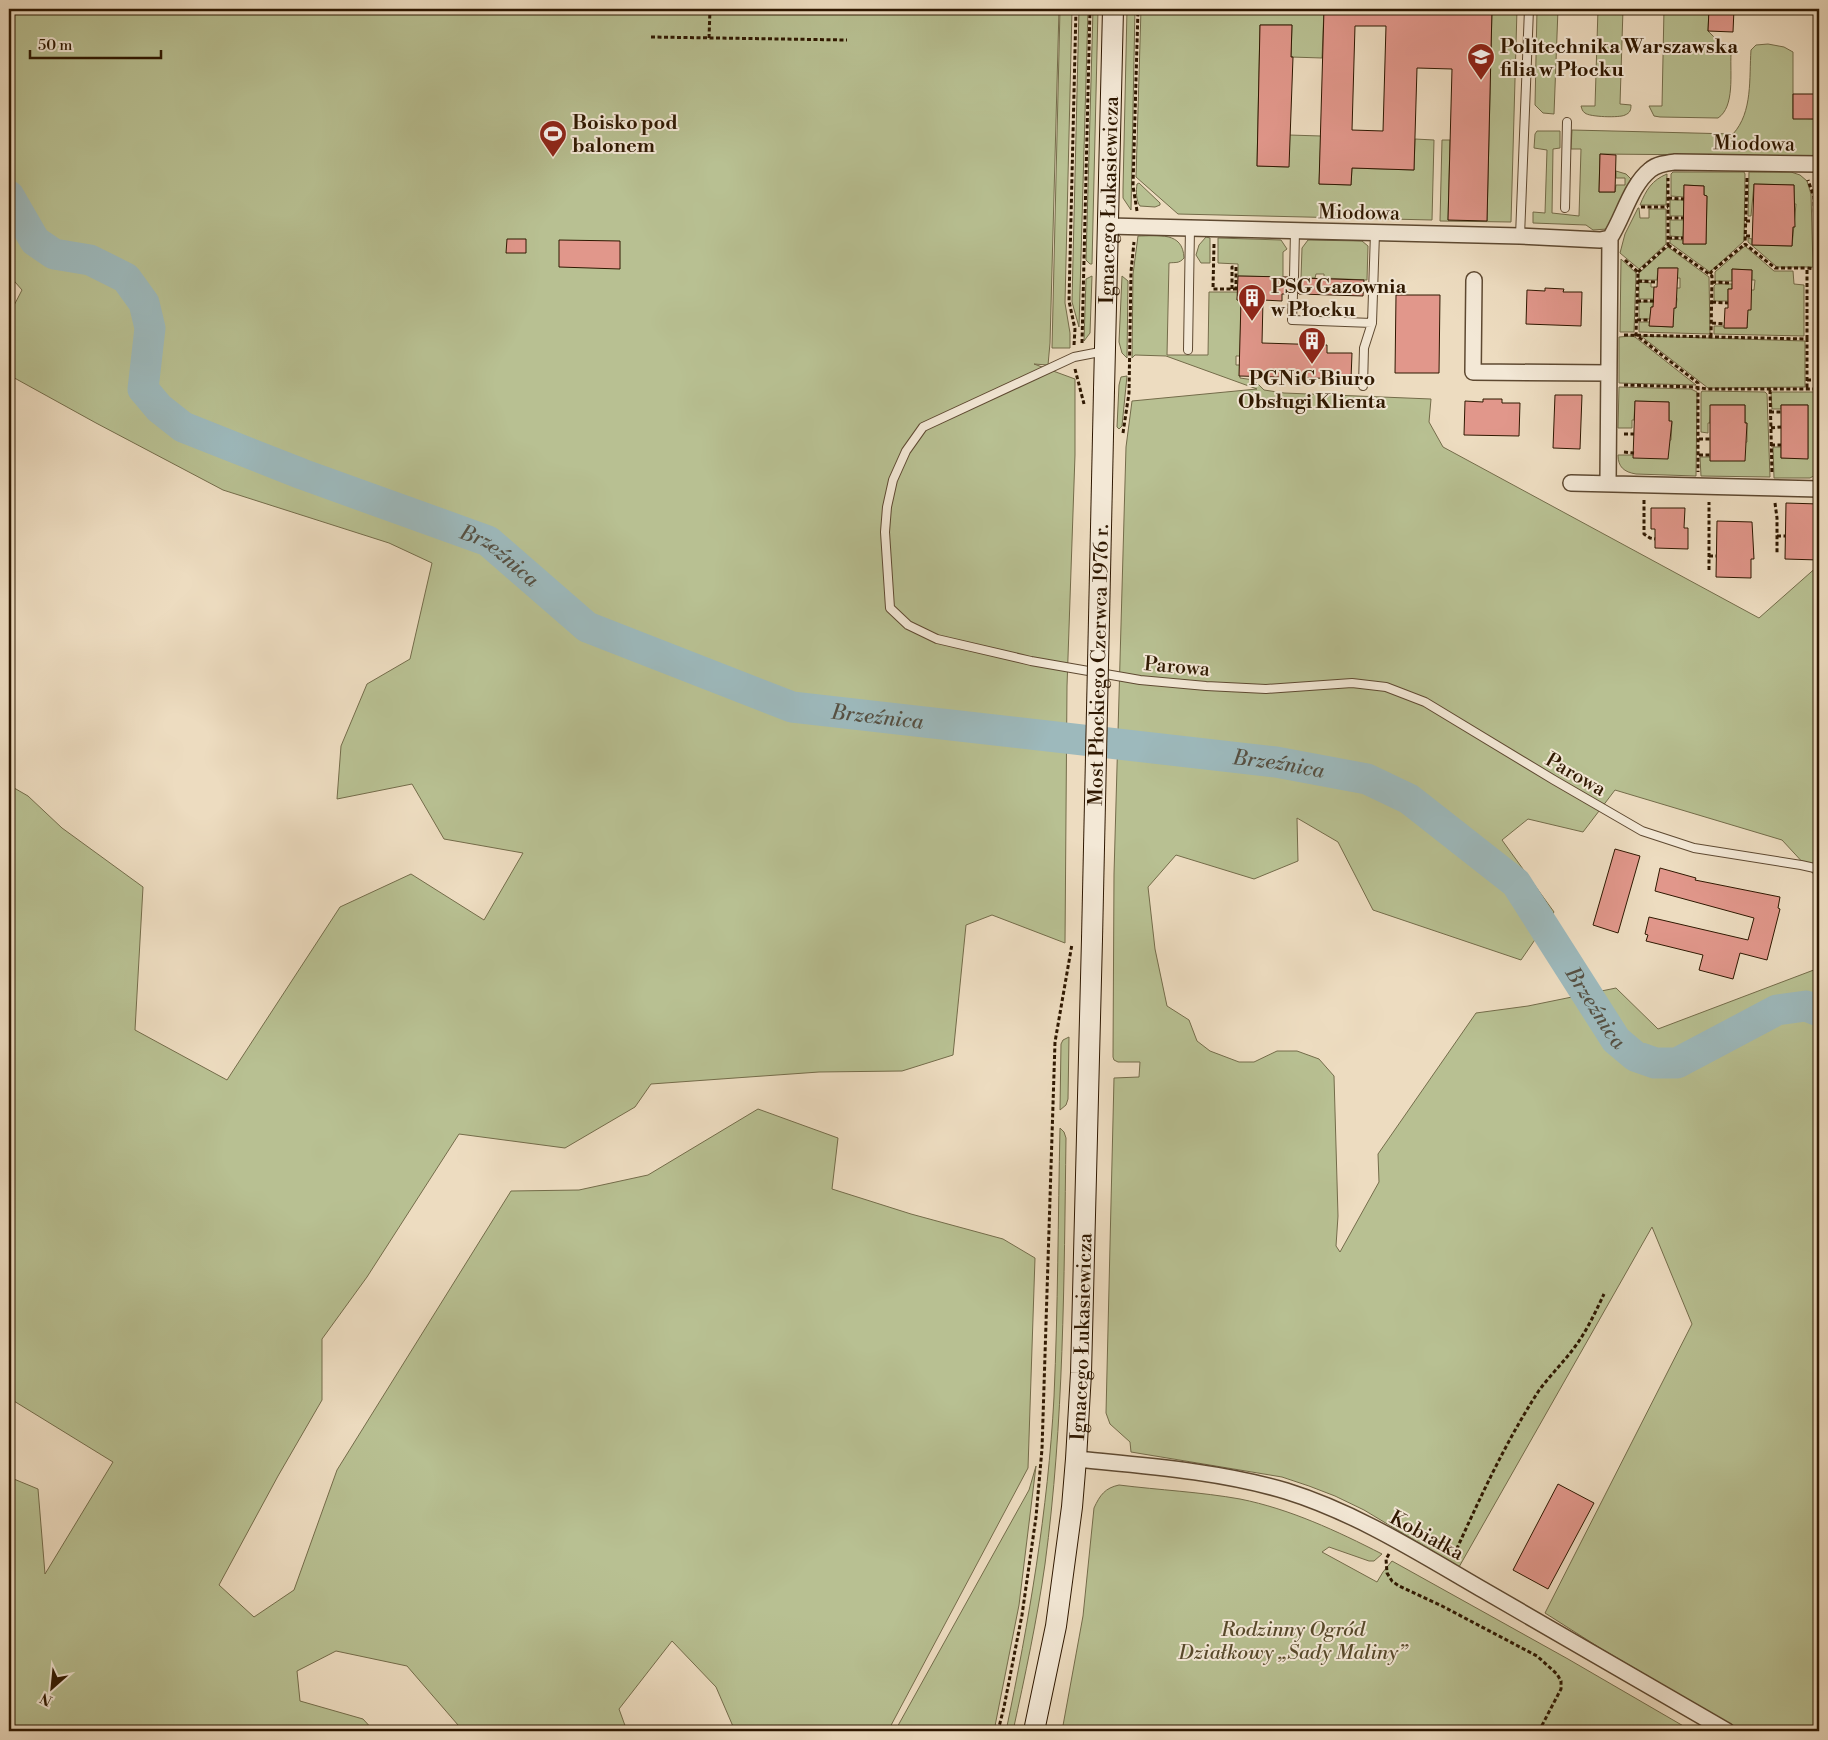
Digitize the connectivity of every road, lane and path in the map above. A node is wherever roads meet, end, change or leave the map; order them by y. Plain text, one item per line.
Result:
1 (710, 9) edge
2 (1076, 9) edge
3 (1090, 9) edge
4 (1113, 9) edge
5 (1529, 9) edge
6 (651, 37) dead end
7 (709, 38) junction
8 (847, 40) dead end
9 (1567, 122) dead end
10 (1819, 164) edge
11 (1747, 170) dead end
12 (1668, 171) dead end
13 (1806, 176) dead end
14 (1668, 198) junction
15 (1684, 199) dead end
16 (1639, 201) dead end
17 (1668, 207) junction
18 (1566, 208) dead end
19 (1668, 218) junction
20 (1684, 218) dead end
21 (1746, 221) junction
22 (1752, 221) dead end
23 (1108, 226) junction
24 (1190, 228) junction
25 (1215, 229) junction
26 (1295, 231) junction
27 (1375, 233) junction
28 (1520, 236) junction
29 (1746, 236) junction
30 (1752, 236) dead end
31 (1610, 238) junction
32 (1668, 238) junction
33 (1683, 238) dead end
34 (1745, 244) junction
35 (1668, 245) junction
36 (1622, 257) dead end
37 (1807, 268) junction
38 (1638, 272) junction
39 (1710, 274) junction
40 (1294, 277) dead end
41 (1474, 280) dead end
42 (1638, 281) junction
43 (1657, 282) dead end
44 (1712, 282) junction
45 (1732, 283) dead end
46 (1235, 289) junction
47 (1293, 294) dead end
48 (1637, 301) junction
49 (1654, 301) dead end
50 (1712, 302) junction
51 (1728, 303) dead end
52 (1637, 320) junction
53 (1650, 320) dead end
54 (1372, 323) junction
55 (1712, 323) junction
56 (1725, 324) dead end
57 (1609, 333) junction
58 (1636, 335) junction
59 (1711, 337) junction
60 (1807, 339) junction
61 (1188, 350) dead end
62 (1104, 351) junction
63 (1074, 357) junction
64 (1075, 370) dead end
65 (1608, 379) junction
66 (1807, 380) junction
67 (1819, 380) edge
68 (1363, 386) dead end
69 (1700, 389) junction
70 (1807, 389) junction
71 (1819, 389) edge
72 (1104, 390) joint
73 (1770, 390) junction
74 (1085, 411) dead end
75 (1770, 412) junction
76 (1781, 412) dead end
77 (1781, 427) dead end
78 (1771, 428) junction
79 (1699, 439) junction
80 (1710, 440) dead end
81 (1771, 445) junction
82 (1781, 445) dead end
83 (1699, 455) junction
84 (1710, 456) dead end
85 (1571, 482) dead end
86 (1704, 482) junction
87 (1608, 483) junction
88 (1644, 484) junction
89 (1772, 484) junction
90 (1819, 489) edge
91 (1777, 536) junction
92 (1785, 536) dead end
93 (1655, 539) dead end
94 (1777, 553) dead end
95 (1709, 556) junction
96 (1716, 556) dead end
97 (1709, 570) dead end
98 (1819, 870) edge
99 (1082, 939) junction
100 (1604, 1294) dead end
101 (1076, 1459) junction
102 (1396, 1540) junction
103 (1448, 1570) junction
104 (998, 1731) edge
105 (1034, 1731) edge
106 (1539, 1731) edge
107 (1727, 1731) edge

1 - 7 path
2 - 63 path
3 - 63 path
4 - 23 street, Ignacego Łukasiewicza
5 - 28 lane
6 - 7 path
7 - 8 path
9 - 18 lane
10 - 31 street, Miodowa
11 - 21 path
12 - 14 path
13 - 37 path
14 - 15 path
14 - 17 path
16 - 17 path
17 - 19 path
19 - 20 path
19 - 32 path
21 - 22 path
21 - 29 path
23 - 24 street, Miodowa
23 - 62 street, Ignacego Łukasiewicza
24 - 25 street, Miodowa
24 - 61 lane
25 - 26 street, Miodowa
25 - 46 path
26 - 27 street, Miodowa
26 - 40 lane
27 - 28 street, Miodowa
27 - 54 lane
28 - 31 street, Miodowa
29 - 30 path
29 - 34 path
31 - 57 street, Miodowa
32 - 33 path
32 - 35 path
34 - 37 path
34 - 39 path
35 - 38 path
35 - 39 path
36 - 38 path
37 - 60 path
38 - 42 path
39 - 44 path
41 - 65 street
42 - 43 path
42 - 48 path
44 - 45 path
44 - 50 path
46 - 46 path
47 - 54 lane
48 - 49 path
48 - 52 path
50 - 51 path
50 - 55 path
52 - 53 path
52 - 58 path
54 - 68 lane
55 - 56 path
55 - 59 path
57 - 58 path
57 - 65 street, Miodowa
58 - 59 path
58 - 69 path
59 - 60 path
60 - 66 path
62 - 63 lane, Parowa
62 - 72 street, Ignacego Łukasiewicza
63 - 98 lane, Parowa
64 - 74 path
65 - 69 path
65 - 87 street, Miodowa
66 - 67 path
66 - 70 path
69 - 73 path
69 - 79 path
70 - 71 path
70 - 73 path
72 - 99 street, Most Płockiego Czerwca 1976 r., bridge
73 - 75 path
75 - 76 path
75 - 78 path
77 - 78 path
78 - 81 path
79 - 80 path
79 - 83 path
81 - 82 path
81 - 89 path
83 - 84 path
83 - 86 path
85 - 87 street
86 - 88 street
86 - 89 street
86 - 95 path
87 - 88 street
88 - 93 path
89 - 90 street
89 - 91 path
91 - 92 path
91 - 94 path
95 - 96 path
95 - 97 path
99 - 101 street, Ignacego Łukasiewicza
99 - 104 path
100 - 103 path
101 - 102 street, Kobiałka
101 - 105 street, Ignacego Łukasiewicza
102 - 103 street, Kobiałka
102 - 106 path
103 - 107 street, Kobiałka

